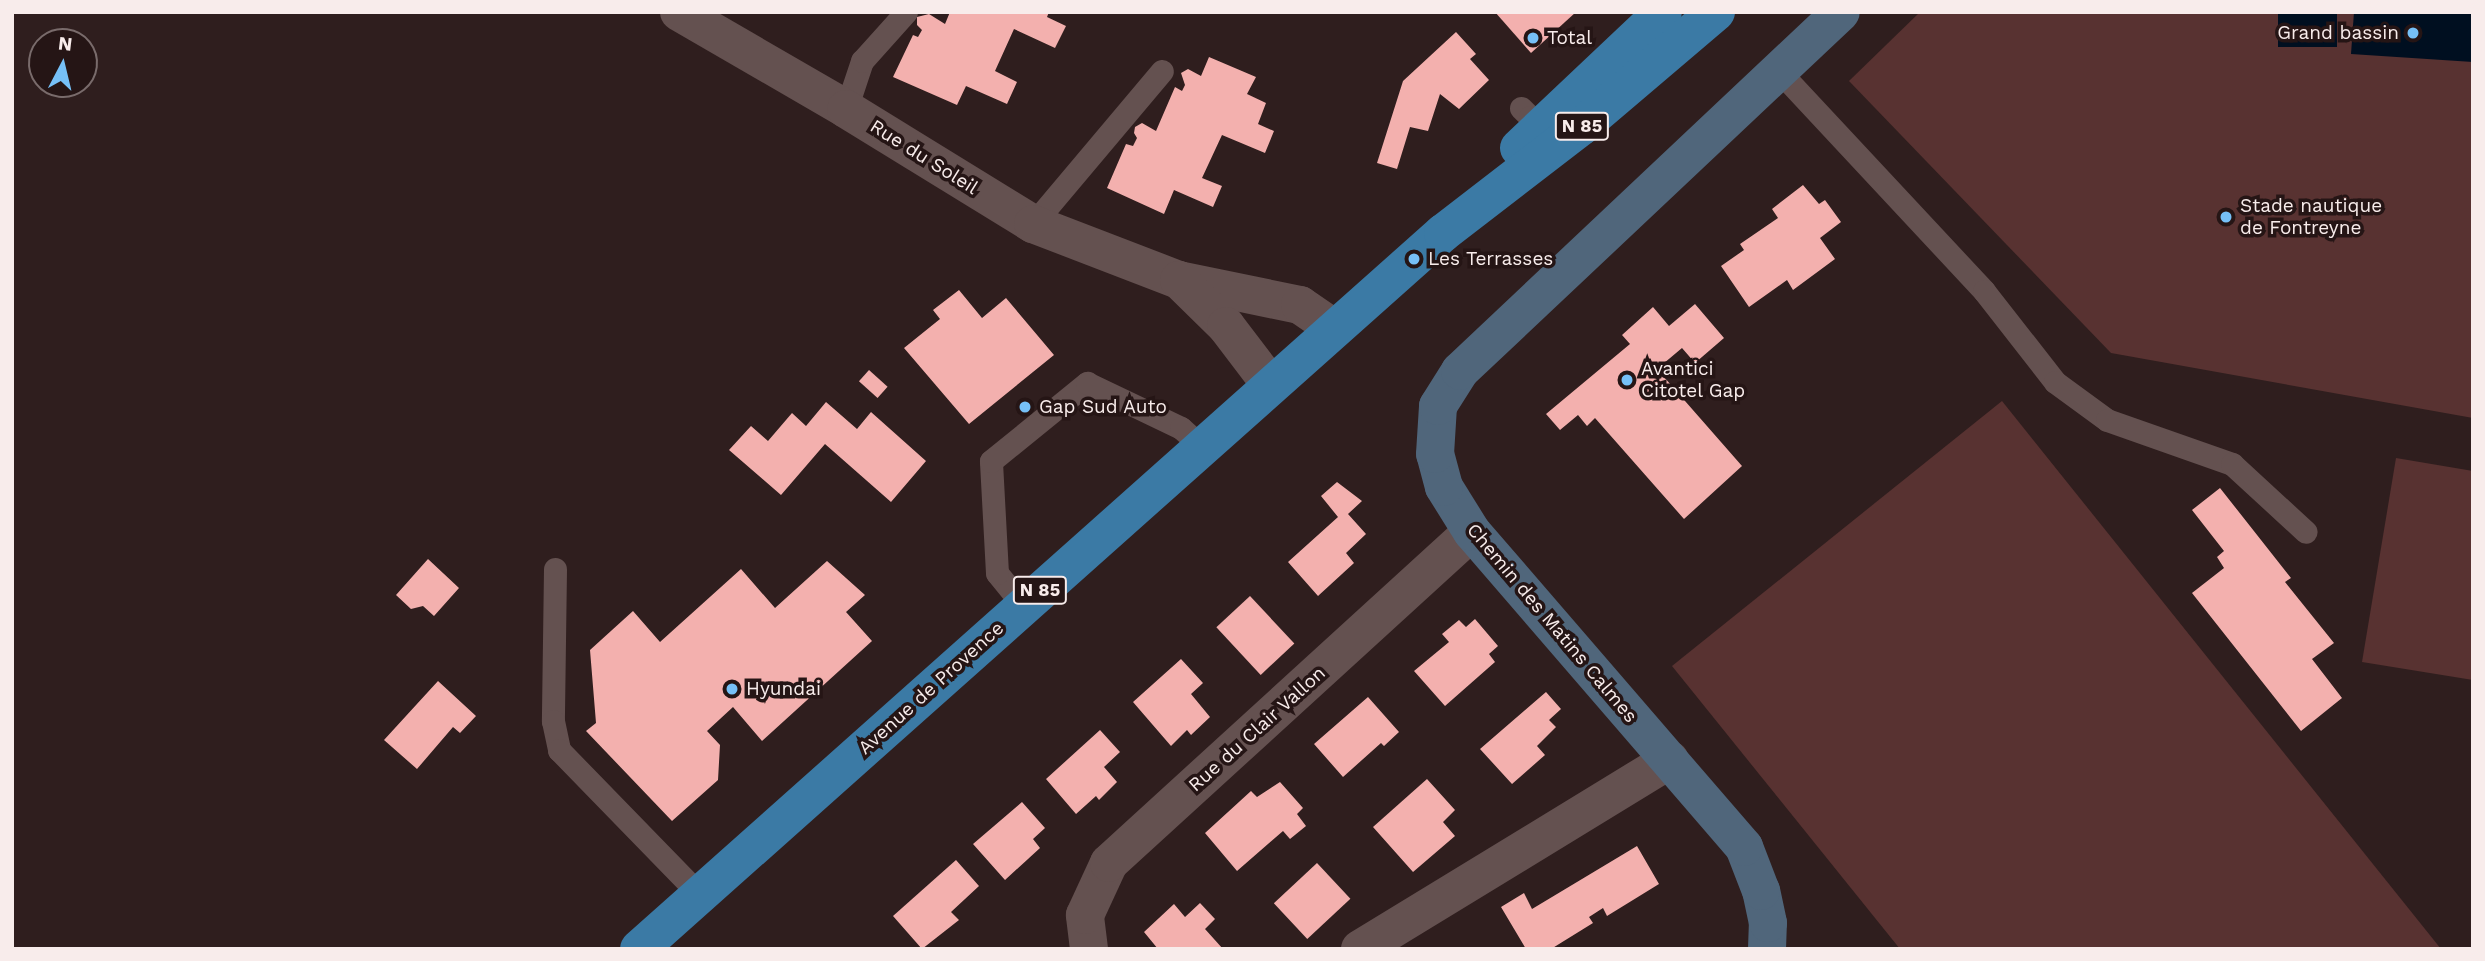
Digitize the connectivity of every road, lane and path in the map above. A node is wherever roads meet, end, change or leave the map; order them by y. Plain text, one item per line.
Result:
1 (679, 12) edge
2 (906, 12) edge
3 (1662, 12) edge
4 (1841, 12) edge
5 (1706, 17) edge
6 (1779, 71) junction
7 (1162, 72) dead end
8 (846, 109) junction
9 (1550, 119) junction
10 (1033, 224) junction
11 (1179, 280) junction
12 (1335, 329) junction
13 (1271, 385) junction
14 (1202, 446) junction
15 (1472, 532) junction
16 (2306, 532) dead end
17 (555, 569) dead end
18 (1023, 606) junction
19 (1670, 760) junction
20 (700, 895) junction
21 (639, 949) edge
22 (1089, 949) edge
23 (1360, 949) edge
24 (1767, 949) edge

1 - 8 street, Rue du Soleil
2 - 8 lane
3 - 9 main road, Avenue de Provence / N 85
4 - 6 street, Chemin des Matins Calmes
5 - 9 main road, Avenue de Provence / N 85
6 - 15 street, Chemin des Matins Calmes
6 - 16 lane
7 - 10 lane
8 - 10 street, Rue du Soleil
9 - 12 main road, Avenue de Provence / N 85
10 - 11 street, Rue du Soleil
11 - 12 street, Rue du Soleil
11 - 13 street, Rue du Soleil
12 - 13 main road, Avenue de Provence / N 85
13 - 14 main road, Avenue de Provence / N 85
14 - 18 main road, Avenue de Provence / N 85
14 - 18 lane
15 - 19 street, Chemin des Matins Calmes
15 - 22 street, Rue du Clair Vallon
17 - 20 lane
18 - 20 main road, Avenue de Provence / N 85
19 - 23 street
19 - 24 street, Chemin des Matins Calmes
20 - 21 main road, Avenue de Provence / N 85

